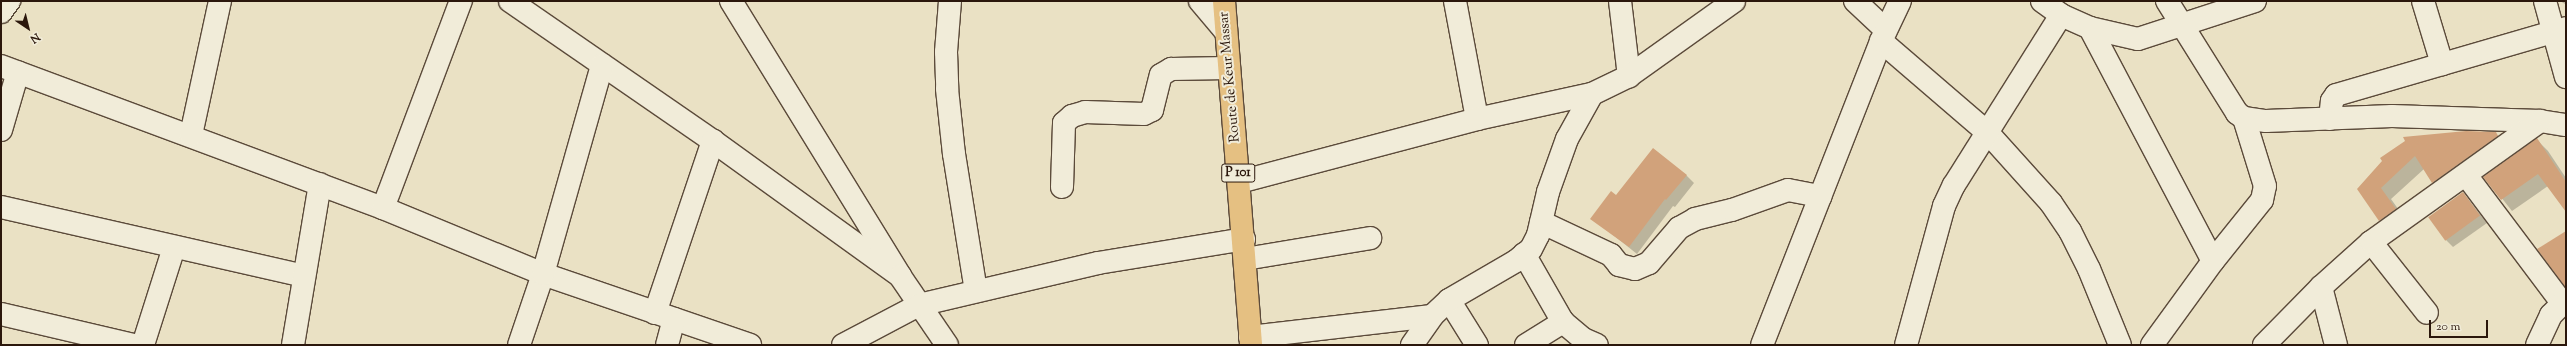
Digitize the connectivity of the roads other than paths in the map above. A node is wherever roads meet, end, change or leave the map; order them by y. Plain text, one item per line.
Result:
1 (10, 1) edge
2 (220, 1) edge
3 (461, 1) edge
4 (510, 1) edge
5 (731, 1) edge
6 (950, 1) edge
7 (1200, 1) edge
8 (1224, 1) edge
9 (1455, 1) edge
10 (1620, 1) edge
11 (1734, 1) edge
12 (1855, 1) edge
13 (1900, 1) edge
14 (2042, 1) edge
15 (2168, 1) edge
16 (2255, 1) edge
17 (2423, 1) edge
18 (2545, 1) edge
19 (1, 12) edge
20 (2061, 15) junction
21 (2182, 25) junction
22 (2090, 28) junction
23 (2560, 30) edge
24 (1225, 31) junction
25 (1883, 36) junction
26 (2442, 64) junction
27 (602, 65) junction
28 (1228, 68) junction
29 (9, 69) edge
30 (1629, 76) junction
31 (2566, 77) edge
32 (1592, 94) junction
33 (2244, 118) junction
34 (1478, 119) junction
35 (2330, 119) junction
36 (2540, 122) junction
37 (2566, 125) edge
38 (1, 130) edge
39 (1988, 134) junction
40 (192, 135) junction
41 (713, 141) junction
42 (2466, 175) junction
43 (1239, 182) junction
44 (320, 184) junction
45 (1062, 187) dead end
46 (1820, 196) junction
47 (1, 208) edge
48 (383, 208) junction
49 (1541, 222) junction
50 (1370, 238) dead end
51 (2371, 242) junction
52 (174, 247) junction
53 (1245, 249) junction
54 (1524, 254) junction
55 (2213, 262) junction
56 (543, 274) junction
57 (304, 276) junction
58 (900, 276) junction
59 (2320, 287) junction
60 (976, 291) junction
61 (1448, 300) junction
62 (2564, 301) edge
63 (919, 305) junction
64 (2427, 313) dead end
65 (1, 314) edge
66 (664, 316) junction
67 (1432, 316) junction
68 (1563, 322) junction
69 (1251, 341) edge
70 (132, 345) edge
71 (143, 345) edge
72 (293, 345) edge
73 (519, 345) edge
74 (667, 345) edge
75 (750, 345) edge
76 (843, 345) edge
77 (947, 345) edge
78 (1412, 345) edge
79 (1477, 345) edge
80 (1526, 345) edge
81 (1597, 345) edge
82 (1762, 345) edge
83 (1906, 345) edge
84 (2120, 345) edge
85 (2152, 345) edge
86 (2264, 345) edge
87 (2336, 345) edge
88 (2537, 345) edge

1 - 19 street
2 - 40 street
3 - 48 street
4 - 27 street
5 - 58 street
6 - 60 street
7 - 24 street
8 - 24 main road, Route de Keur Massar / P 101
9 - 34 street
10 - 30 street
11 - 30 street
12 - 25 street
13 - 25 street
14 - 20 street
15 - 21 street
16 - 21 street
17 - 26 street
18 - 23 street
20 - 22 street
20 - 39 street
21 - 22 street
21 - 33 street
22 - 55 street
23 - 26 street
23 - 31 street
24 - 28 main road, Route de Keur Massar / P 101
25 - 39 street
25 - 46 street
26 - 35 street
27 - 41 street
27 - 56 street
28 - 43 main road, Route de Keur Massar / P 101
28 - 45 street
29 - 38 street
29 - 40 street
30 - 32 street
32 - 34 street
32 - 49 street
33 - 35 street
33 - 55 street
34 - 43 street
35 - 36 street
36 - 37 street
36 - 42 street
39 - 83 street
39 - 84 street
40 - 44 street
41 - 58 street
41 - 66 street
42 - 51 street
42 - 62 street
43 - 53 main road, Route de Keur Massar / P 101
44 - 48 street
44 - 57 street
46 - 49 street
46 - 82 street
47 - 52 street
48 - 56 street
49 - 54 street
50 - 53 street
51 - 59 street
51 - 64 street
52 - 57 street
52 - 71 street
53 - 60 street
53 - 69 main road, Route de Keur Massar / P 101
54 - 61 street
54 - 68 street
55 - 85 street
56 - 66 street
56 - 73 street
57 - 72 street
58 - 63 street
59 - 86 street
59 - 87 street
60 - 63 street
61 - 67 street
61 - 79 street
62 - 88 street
63 - 76 street
63 - 77 street
65 - 70 street
66 - 74 street
66 - 75 street
67 - 69 street
67 - 78 street
68 - 80 street
68 - 81 street

